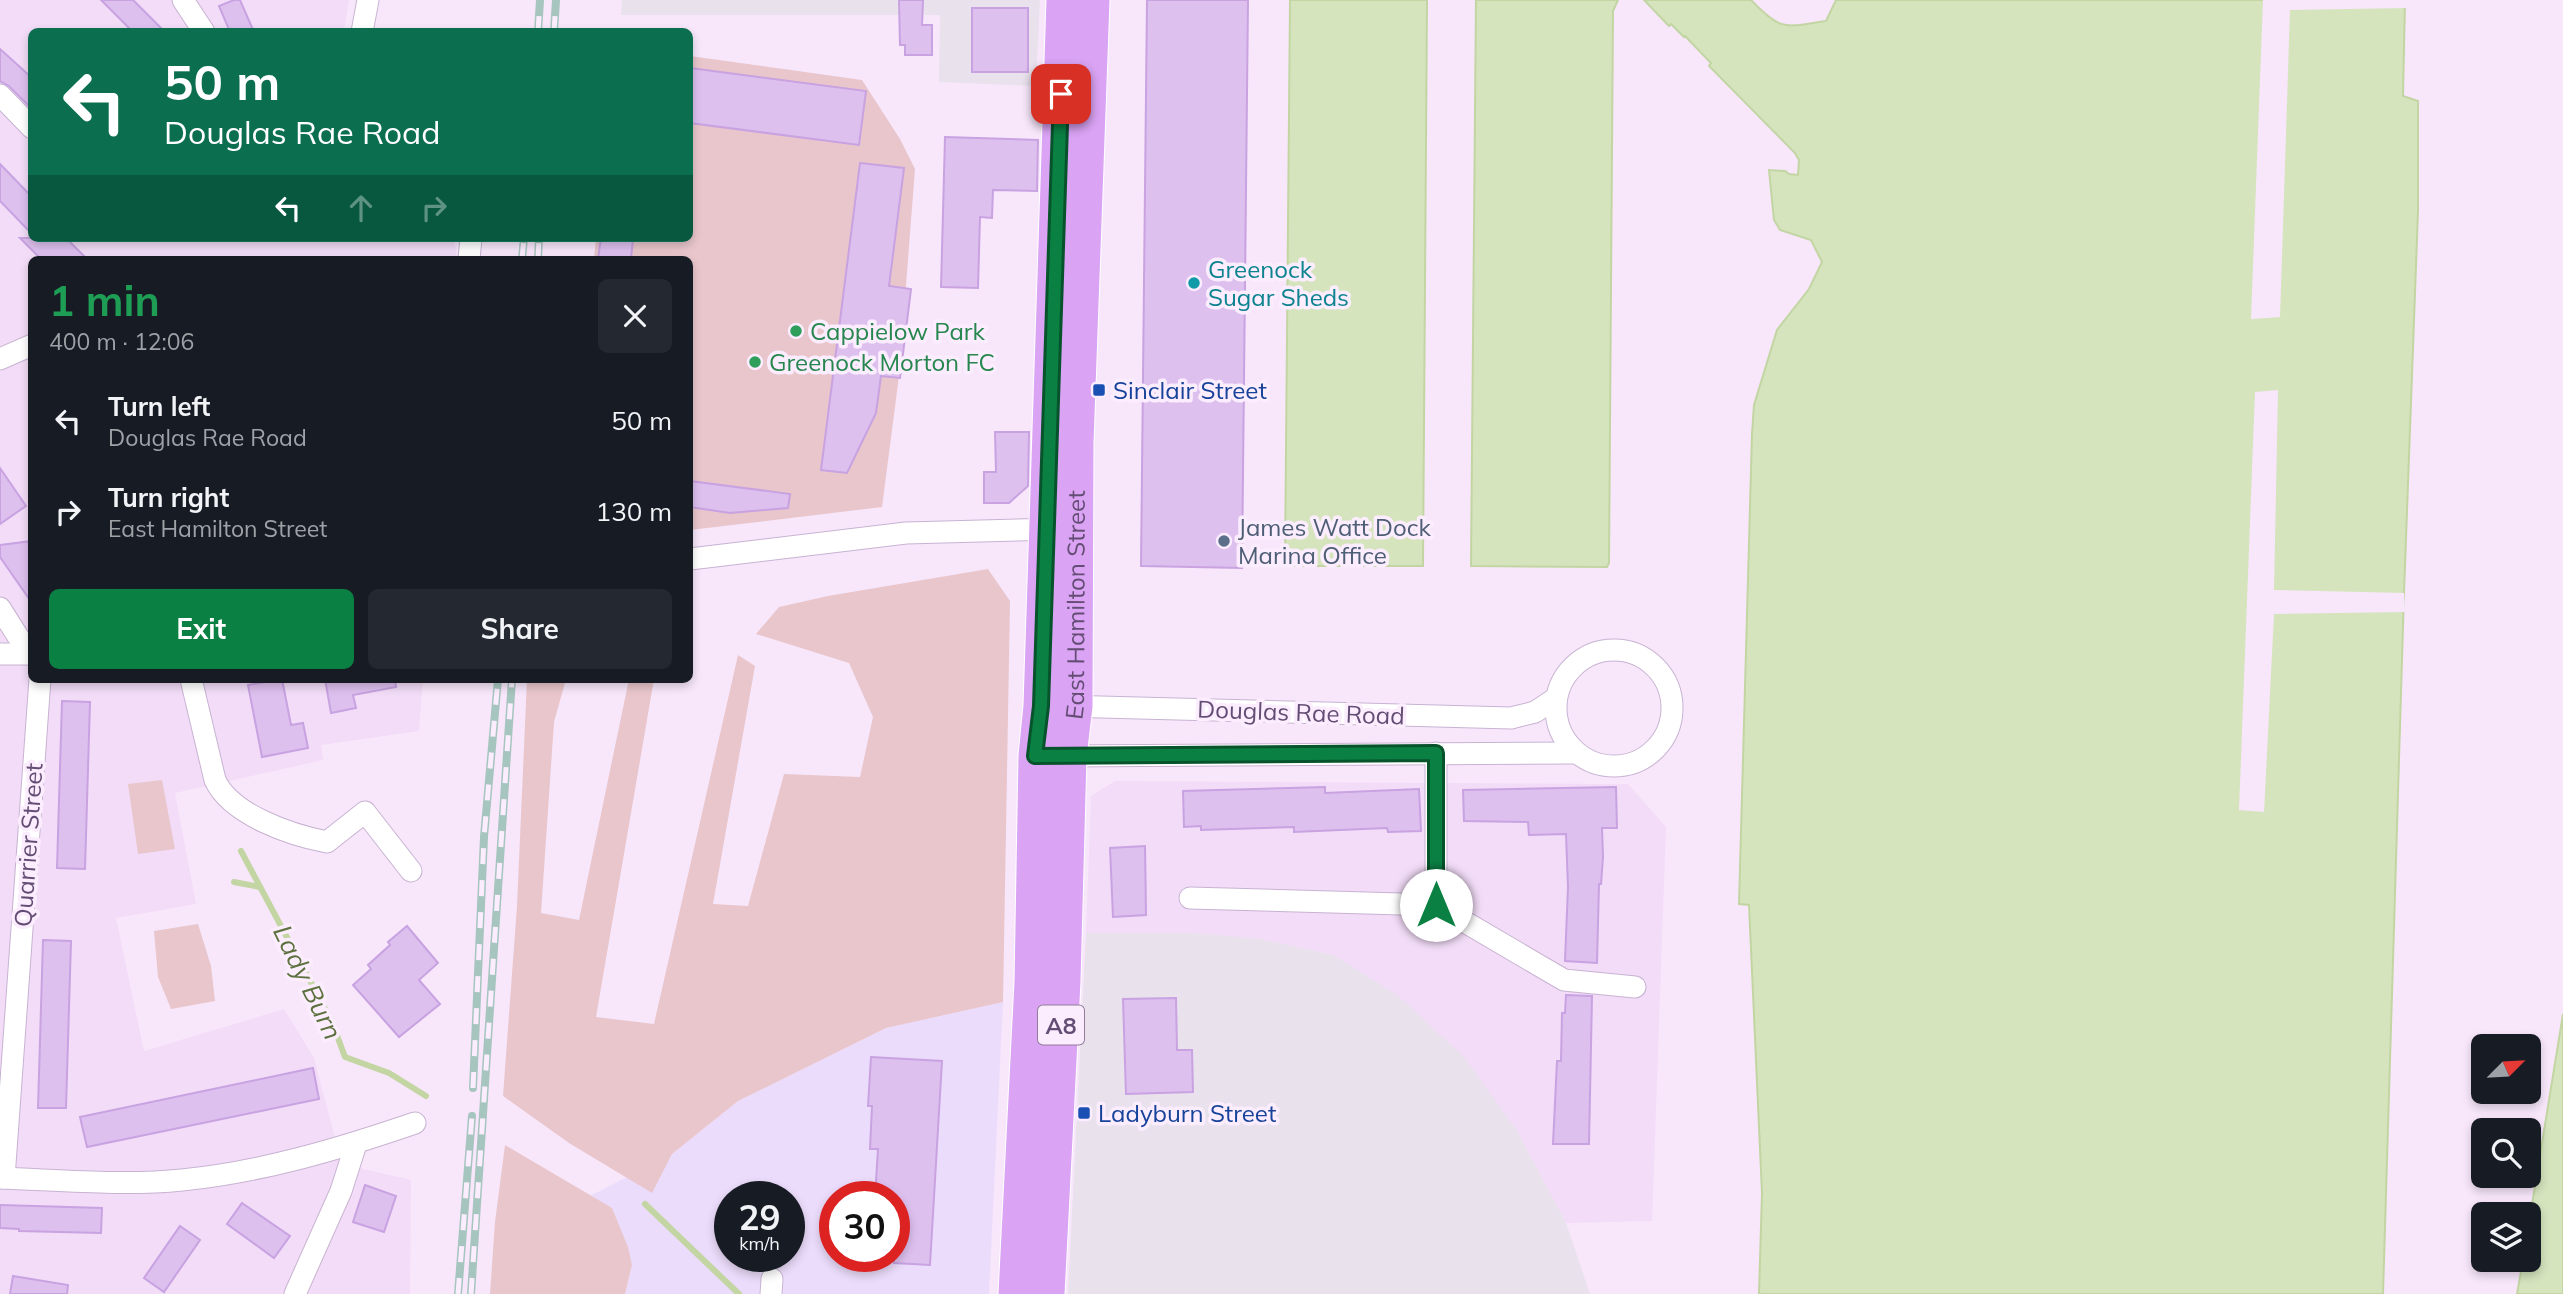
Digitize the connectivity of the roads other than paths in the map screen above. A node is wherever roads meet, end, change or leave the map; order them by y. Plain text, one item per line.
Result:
1 (184, 0) edge
2 (368, 0) edge
3 (1064, 0) edge
4 (1092, 0) edge
5 (202, 28) edge
6 (363, 28) edge
7 (1076, 53) junction
8 (0, 95) edge
9 (28, 124) edge
10 (28, 346) edge
11 (0, 359) edge
12 (1061, 529) junction
13 (693, 559) edge
14 (0, 608) edge
15 (28, 651) edge
16 (0, 654) edge
17 (28, 654) edge
18 (40, 683) edge
19 (192, 683) edge
20 (1556, 698) junction
21 (1041, 706) junction
22 (1075, 706) junction
23 (1436, 753) junction
24 (1576, 753) junction
25 (1052, 756) junction
26 (411, 871) dead end
27 (1190, 898) dead end
28 (1436, 905) junction
29 (1635, 987) dead end
30 (415, 1123) dead end
31 (356, 1144) junction
32 (2, 1178) edge
33 (295, 1294) edge
34 (1016, 1294) edge
35 (1047, 1294) edge

1 - 5 street
2 - 6 street
3 - 7 highway, East Hamilton Street / A8
4 - 7 highway, East Hamilton Street / A8
7 - 12 highway, East Hamilton Street / A8
8 - 9 street
10 - 11 street
12 - 13 street
12 - 21 highway, East Hamilton Street / A8
12 - 22 highway, East Hamilton Street / A8
14 - 15 street
16 - 17 street
18 - 32 street, Quarrier Street
19 - 26 street
20 - 22 street, Douglas Rae Road
20 - 24 street
20 - 24 street
21 - 22 street, Douglas Rae Road
21 - 25 highway, East Hamilton Street / A8
22 - 25 highway, East Hamilton Street / A8
23 - 24 street, Douglas Rae Road
23 - 25 street, Douglas Rae Road
23 - 28 street
25 - 34 highway, East Hamilton Street / A8
25 - 35 highway, East Hamilton Street / A8
27 - 28 street
28 - 29 street
30 - 31 street
31 - 32 street
31 - 33 street

